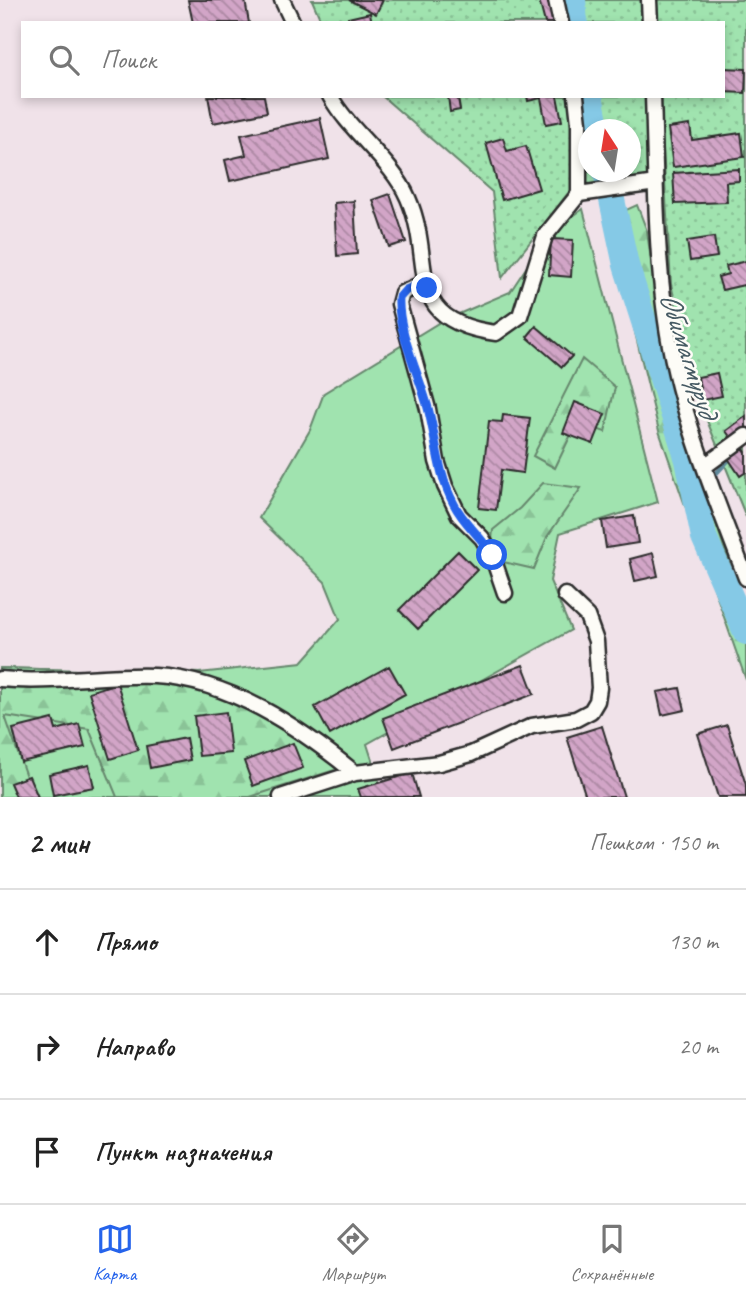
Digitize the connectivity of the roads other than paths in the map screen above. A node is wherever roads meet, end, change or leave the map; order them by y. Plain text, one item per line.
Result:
1 (282, 0) edge
2 (556, 0) edge
3 (649, 0) edge
4 (292, 21) edge
5 (561, 21) edge
6 (650, 21) edge
7 (331, 98) edge
8 (576, 98) edge
9 (653, 98) edge
10 (656, 183) junction
11 (584, 193) junction
12 (426, 282) junction
13 (746, 436) edge
14 (706, 471) junction
15 (746, 578) edge
16 (505, 593) dead end
17 (565, 595) dead end
18 (0, 679) edge
19 (355, 773) junction
20 (281, 797) edge

1 - 4 street
2 - 5 street
3 - 6 street
7 - 12 street
8 - 11 street
9 - 10 street
10 - 11 street
10 - 14 street
11 - 12 street
12 - 16 street
13 - 14 street
14 - 15 street
17 - 19 street
18 - 19 street
19 - 20 street

